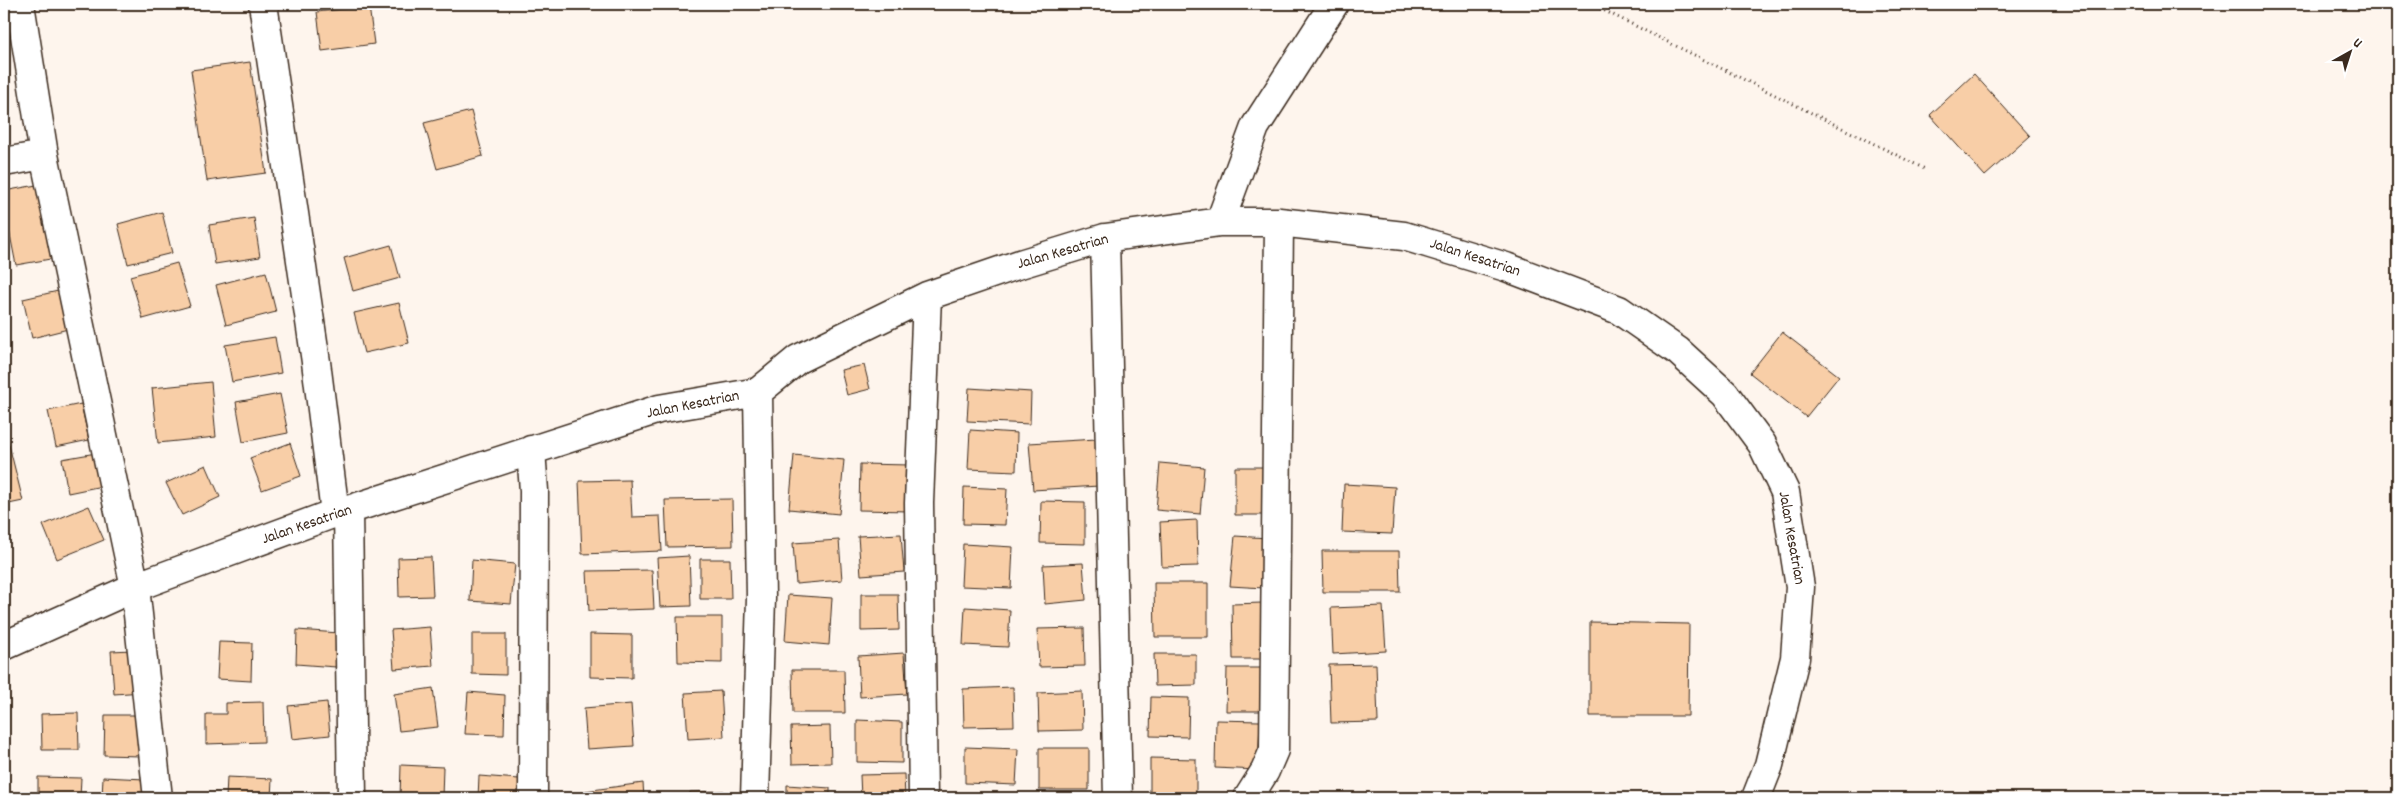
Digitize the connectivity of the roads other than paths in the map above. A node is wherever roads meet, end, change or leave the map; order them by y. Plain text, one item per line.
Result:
1 (20, 4) edge
2 (263, 4) edge
3 (1334, 4) edge
4 (44, 155) junction
5 (4, 162) edge
6 (1220, 222) junction
7 (1279, 222) junction
8 (1105, 238) junction
9 (927, 296) junction
10 (758, 392) junction
11 (531, 450) junction
12 (342, 512) junction
13 (135, 587) junction
14 (4, 646) edge
15 (158, 798) edge
16 (352, 798) edge
17 (533, 798) edge
18 (755, 798) edge
19 (923, 798) edge
20 (1118, 798) edge
21 (1248, 798) edge
22 (1756, 798) edge

1 - 4 street
2 - 12 street
3 - 6 street
4 - 5 street
4 - 13 street
6 - 7 street, Jalan Kesatrian
6 - 8 street, Jalan Kesatrian
7 - 21 street
7 - 22 street, Jalan Kesatrian
8 - 9 street, Jalan Kesatrian
8 - 20 street
9 - 10 street, Jalan Kesatrian
9 - 19 street
10 - 11 street, Jalan Kesatrian
10 - 18 street
11 - 12 street, Jalan Kesatrian
11 - 17 street
12 - 13 street, Jalan Kesatrian
12 - 16 street
13 - 14 street, Jalan Kesatrian
13 - 15 street

